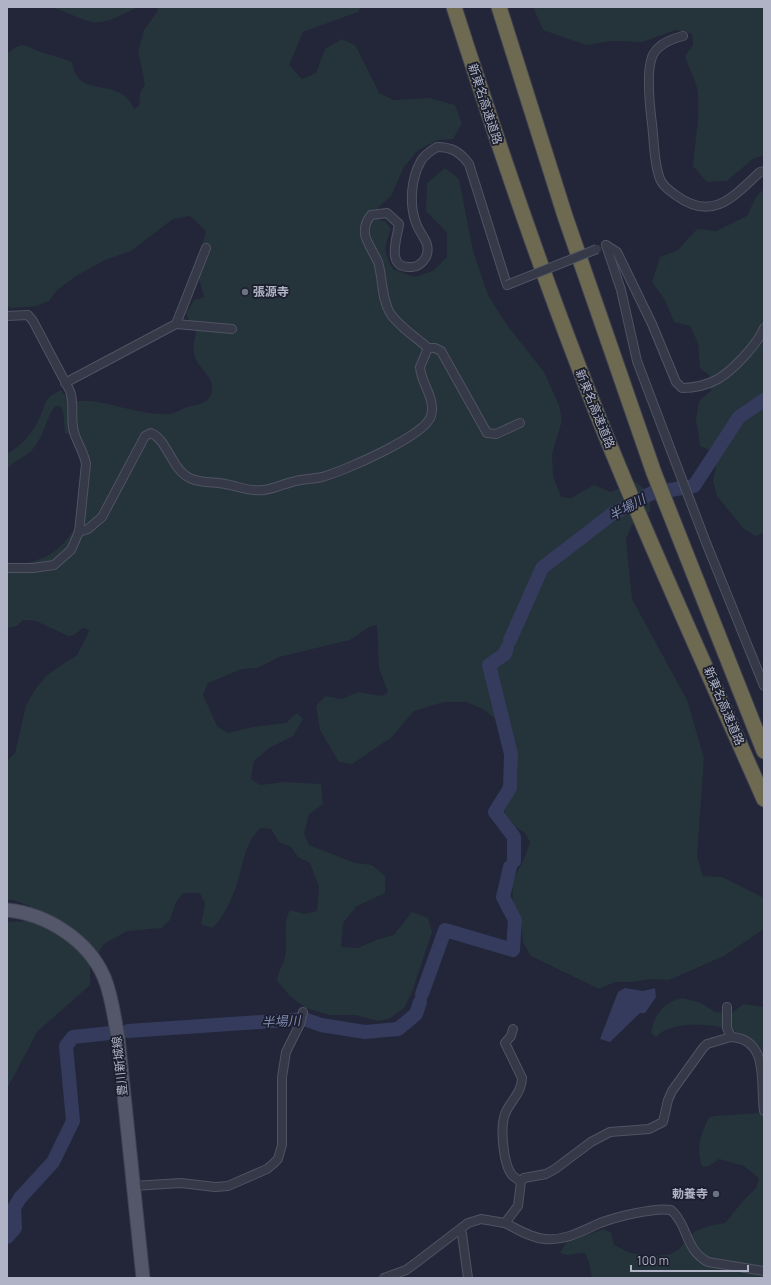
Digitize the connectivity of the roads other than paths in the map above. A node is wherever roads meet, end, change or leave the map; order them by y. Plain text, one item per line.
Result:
1 (454, 7) edge
2 (499, 7) edge
3 (683, 36) dead end
4 (764, 171) edge
5 (606, 245) junction
6 (206, 248) dead end
7 (7, 316) edge
8 (176, 324) junction
9 (232, 328) dead end
10 (764, 328) edge
11 (428, 348) junction
12 (65, 383) junction
13 (520, 423) dead end
14 (79, 532) junction
15 (7, 568) edge
16 (764, 686) edge
17 (764, 752) edge
18 (764, 799) edge
19 (7, 910) edge
20 (727, 1007) dead end
21 (303, 1013) dead end
22 (512, 1030) dead end
23 (731, 1037) junction
24 (764, 1111) edge
25 (521, 1181) junction
26 (133, 1186) junction
27 (505, 1224) junction
28 (460, 1230) junction
29 (764, 1271) edge
30 (143, 1278) edge
31 (384, 1278) edge
32 (468, 1278) edge

1 - 18 highway, 新東名高速道路
2 - 17 highway, 新東名高速道路
3 - 4 street
5 - 10 street
5 - 11 street, bridge
5 - 16 street
6 - 8 street
7 - 12 street
8 - 9 street
8 - 12 street
11 - 13 street
11 - 14 street
12 - 14 street
14 - 15 street
19 - 26 main road, 豊川新城線
20 - 23 street
21 - 26 street
22 - 25 street
23 - 24 street
23 - 25 street
25 - 27 street
26 - 30 main road, 豊川新城線
27 - 28 street
27 - 29 street
28 - 31 street
28 - 32 street

